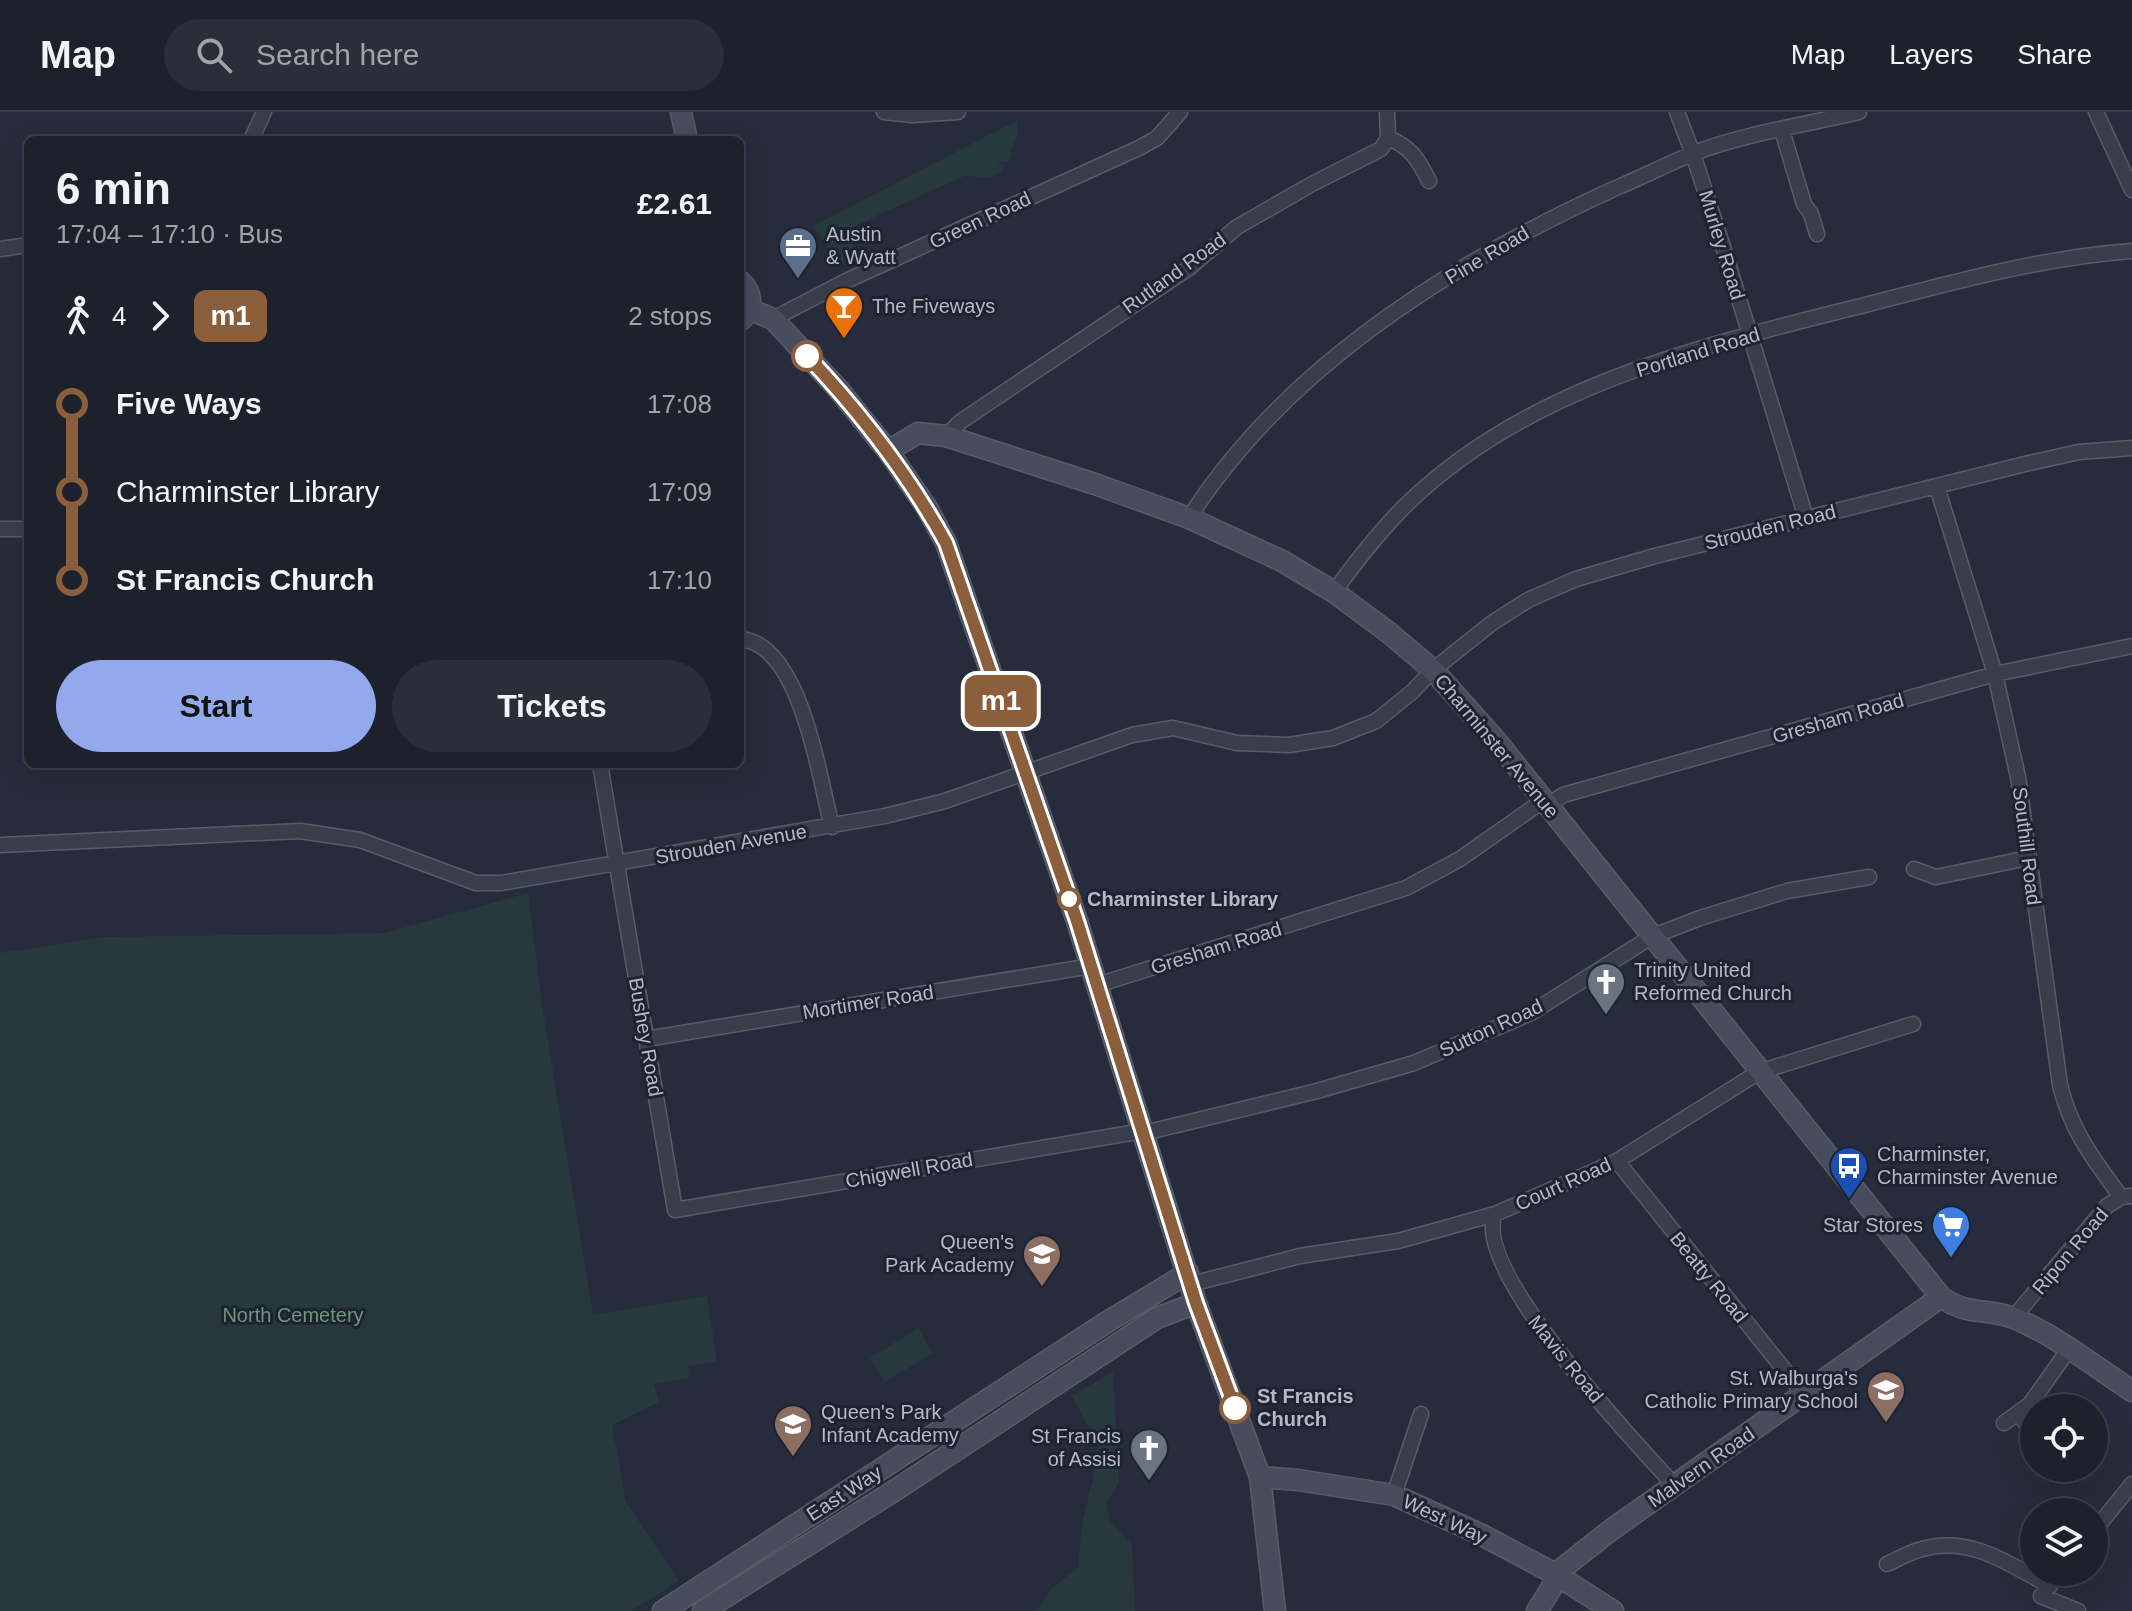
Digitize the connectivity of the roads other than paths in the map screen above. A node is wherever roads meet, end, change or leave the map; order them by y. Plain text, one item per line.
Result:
1 (264, 112) edge
2 (681, 112) edge
3 (884, 112) edge
4 (958, 112) edge
5 (1180, 112) edge
6 (1387, 112) edge
7 (1677, 112) edge
8 (1859, 112) edge
9 (2096, 112) edge
10 (1782, 130) junction
11 (253, 136) edge
12 (686, 136) edge
13 (1388, 138) junction
14 (1693, 154) junction
15 (1429, 181) dead end
16 (2132, 190) edge
17 (1817, 234) dead end
18 (24, 246) edge
19 (0, 249) edge
20 (2132, 251) edge
21 (744, 287) edge
22 (744, 315) edge
23 (773, 319) junction
24 (1749, 334) junction
25 (946, 436) junction
26 (2132, 448) edge
27 (888, 451) junction
28 (1937, 487) junction
29 (1189, 518) junction
30 (1806, 518) junction
31 (0, 529) edge
32 (24, 529) edge
33 (1334, 592) junction
34 (744, 640) edge
35 (2132, 646) edge
36 (1433, 670) junction
37 (1995, 674) junction
38 (601, 768) edge
39 (1025, 774) junction
40 (1546, 802) junction
41 (832, 827) junction
42 (0, 845) edge
43 (2028, 858) junction
44 (615, 864) junction
45 (1914, 869) dead end
46 (1869, 877) dead end
47 (1651, 937) junction
48 (1094, 976) junction
49 (1913, 1024) dead end
50 (646, 1039) junction
51 (1759, 1072) junction
52 (1143, 1132) junction
53 (1617, 1161) junction
54 (2126, 1196) edge
55 (675, 1210) joint
56 (1495, 1214) junction
57 (1192, 1287) junction
58 (1941, 1297) junction
59 (2014, 1317) junction
60 (2069, 1349) junction
61 (2132, 1391) edge
62 (1803, 1393) junction
63 (2018, 1413) junction
64 (1421, 1414) dead end
65 (2020, 1416) edge
66 (2004, 1423) dead end
67 (1260, 1477) junction
68 (2132, 1484) edge
69 (1675, 1486) junction
70 (1394, 1495) junction
71 (2108, 1514) edge
72 (1887, 1564) dead end
73 (2020, 1570) edge
74 (1555, 1574) junction
75 (2050, 1586) edge
76 (663, 1611) edge
77 (703, 1611) edge
78 (1275, 1611) edge
79 (1537, 1611) edge
80 (1613, 1611) edge
81 (2078, 1611) edge

1 - 11 street
2 - 12 street
3 - 4 street
5 - 23 street, Green Road
6 - 13 street
7 - 14 street, Murley Road
8 - 10 street, Pine Road
9 - 16 street
10 - 14 street, Pine Road
10 - 17 street
13 - 15 street
13 - 25 street, Rutland Road
14 - 24 street, Murley Road
14 - 29 street, Pine Road
18 - 19 street
20 - 24 street, Portland Road
21 - 22 street
22 - 23 street
23 - 27 street
24 - 30 street, Murley Road
24 - 33 street, Portland Road
25 - 27 street, Charminster Avenue
25 - 29 street, Charminster Avenue
26 - 28 street, Strouden Road
27 - 39 street
28 - 30 street, Strouden Road
28 - 37 street, Southill Road
29 - 33 street, Charminster Avenue
30 - 36 street, Strouden Road
31 - 32 street
33 - 36 street, Charminster Avenue
34 - 41 street
35 - 37 street, Gresham Road
36 - 39 street, Strouden Avenue
36 - 40 street, Charminster Avenue
37 - 40 street, Gresham Road
37 - 43 street, Southill Road
38 - 44 street, Bushey Road
39 - 41 street, Strouden Avenue
39 - 48 street
40 - 47 street, Charminster Avenue
40 - 48 street, Gresham Road
41 - 44 street, Strouden Avenue
42 - 44 street, Strouden Avenue
43 - 45 street
43 - 54 street, Southill Road
44 - 50 street, Bushey Road
46 - 47 street, Sutton Road
47 - 51 street, Charminster Avenue
47 - 52 street, Sutton Road
48 - 50 street, Mortimer Road
48 - 52 street
49 - 51 street, Court Road
50 - 55 street, Bushey Road
51 - 53 street, Court Road
51 - 58 street, Charminster Avenue
52 - 55 street, Chigwell Road
52 - 57 street
53 - 56 street, Court Road
53 - 62 street, Beatty Road
54 - 59 street, Ripon Road
56 - 57 street, Court Road
56 - 69 street, Mavis Road
57 - 67 street
57 - 76 street, East Way
57 - 77 street, East Way
58 - 59 street
58 - 62 street, Malvern Road
59 - 60 street
60 - 61 street
60 - 63 street
62 - 69 street, Malvern Road
63 - 65 street
63 - 66 street
64 - 70 street
67 - 70 street, West Way
67 - 78 street
68 - 71 street
69 - 74 street, Malvern Road
70 - 74 street, West Way
72 - 73 street
74 - 79 street, Malvern Road
74 - 80 street, West Way
75 - 81 street

